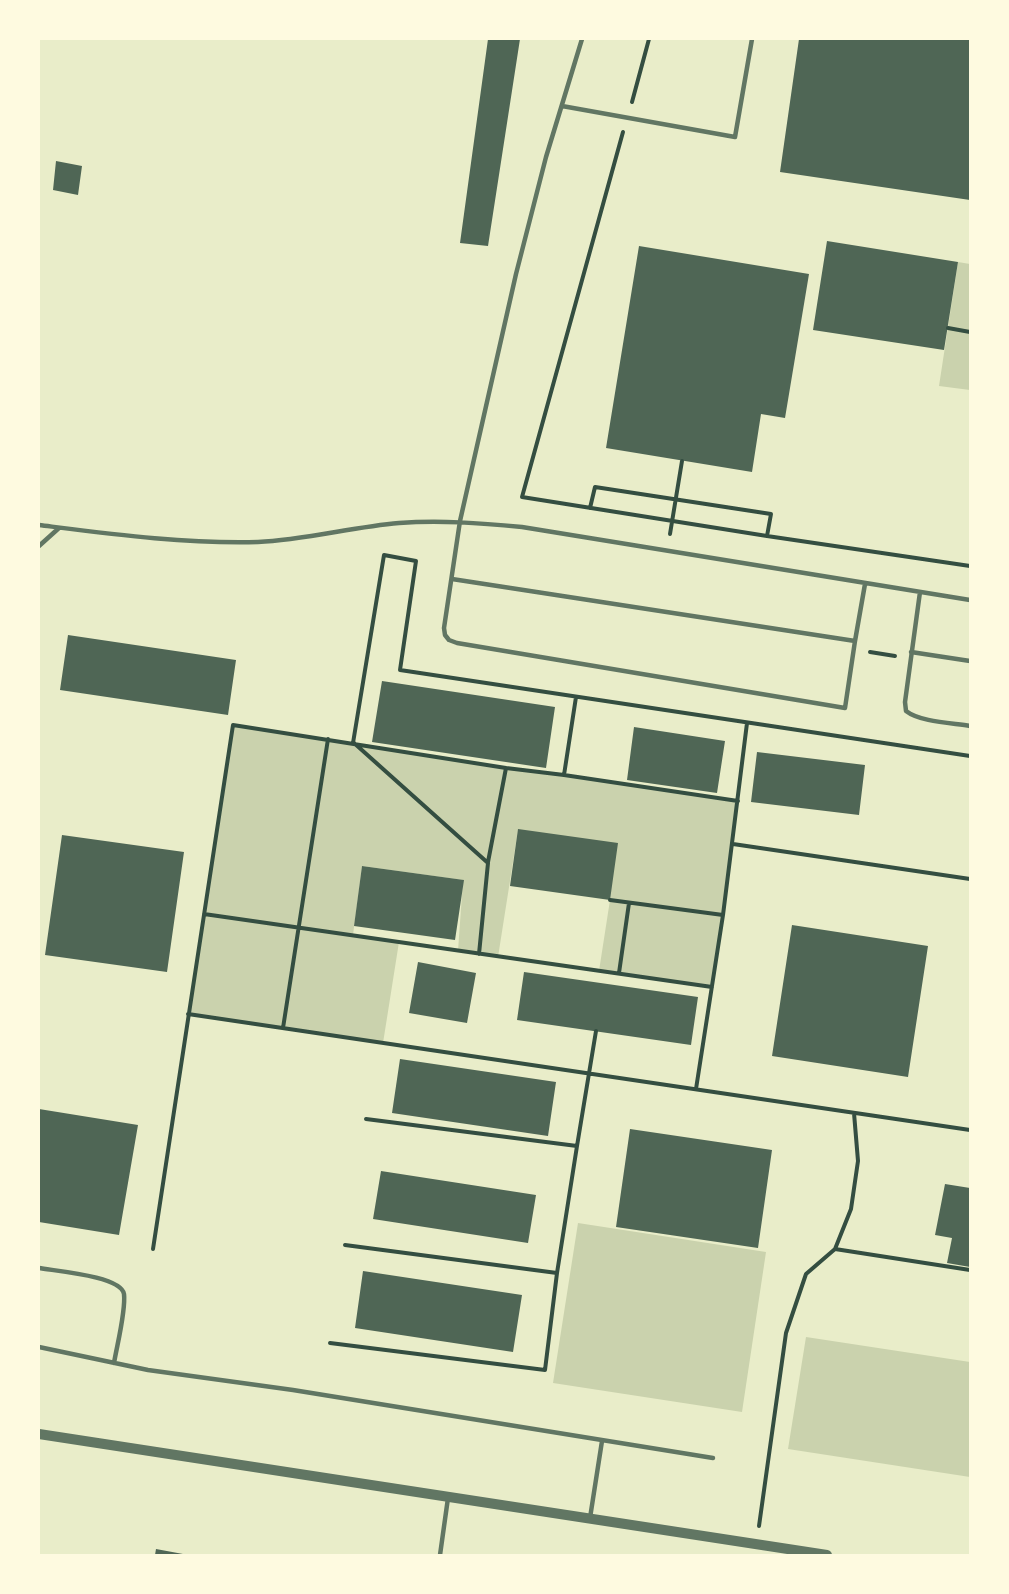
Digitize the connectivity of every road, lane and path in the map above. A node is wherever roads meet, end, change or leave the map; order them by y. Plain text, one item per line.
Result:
1 (582, 39) edge
2 (649, 39) edge
3 (752, 39) edge
4 (562, 106) junction
5 (630, 108) dead end
6 (624, 131) dead end
7 (948, 328) dead end
8 (970, 332) edge
9 (682, 461) dead end
10 (676, 500) junction
11 (590, 508) junction
12 (460, 521) junction
13 (673, 521) junction
14 (39, 525) edge
15 (59, 528) junction
16 (767, 536) junction
17 (39, 546) edge
18 (668, 551) junction
19 (970, 566) edge
20 (452, 579) junction
21 (864, 584) junction
22 (920, 592) junction
23 (970, 600) edge
24 (855, 641) junction
25 (855, 650) junction
26 (911, 652) junction
27 (910, 659) junction
28 (970, 661) edge
29 (576, 697) junction
30 (747, 723) junction
31 (970, 726) edge
32 (328, 739) junction
33 (353, 743) junction
34 (970, 756) edge
35 (506, 768) junction
36 (564, 775) junction
37 (738, 801) junction
38 (733, 844) junction
39 (488, 863) junction
40 (970, 879) edge
41 (610, 900) dead end
42 (629, 903) junction
43 (204, 914) junction
44 (723, 915) junction
45 (300, 928) junction
46 (479, 954) junction
47 (619, 974) junction
48 (712, 987) junction
49 (188, 1014) junction
50 (283, 1028) junction
51 (596, 1031) dead end
52 (590, 1073) junction
53 (696, 1089) junction
54 (854, 1113) junction
55 (366, 1119) dead end
56 (970, 1130) edge
57 (577, 1146) junction
58 (345, 1245) dead end
59 (153, 1249) dead end
60 (835, 1249) junction
61 (39, 1269) edge
62 (970, 1270) edge
63 (557, 1273) junction
64 (330, 1343) dead end
65 (39, 1347) edge
66 (114, 1363) junction
67 (39, 1434) edge
68 (602, 1441) junction
69 (713, 1458) dead end
70 (448, 1498) junction
71 (590, 1519) junction
72 (757, 1544) junction
73 (440, 1555) edge
74 (827, 1555) edge

1 - 4 lane
2 - 5 path
3 - 4 lane
4 - 12 lane
6 - 11 path
7 - 8 path
9 - 10 path
10 - 11 path
10 - 13 path
10 - 16 path
11 - 13 path
12 - 15 lane
12 - 18 lane
12 - 20 lane
13 - 16 path
13 - 18 path
14 - 15 lane
15 - 17 lane
16 - 19 path
18 - 21 lane
20 - 24 lane
20 - 25 lane
21 - 22 lane
21 - 24 lane
22 - 23 lane
22 - 26 lane
24 - 25 lane
25 - 27 path
26 - 27 lane
26 - 28 lane
27 - 31 lane
29 - 30 path
29 - 33 path
29 - 36 path
30 - 34 path
30 - 37 path
32 - 33 path
32 - 43 path
32 - 45 path
33 - 35 path
33 - 39 path
35 - 36 path
35 - 39 path
36 - 37 path
37 - 38 path
38 - 40 path
38 - 44 path
39 - 46 path
41 - 42 path
42 - 44 path
42 - 47 path
43 - 45 path
43 - 49 path
44 - 48 path
45 - 46 path
45 - 50 path
46 - 47 path
47 - 48 path
48 - 53 path
49 - 50 path
49 - 59 path
50 - 52 path
51 - 52 path
52 - 53 path
52 - 57 path
53 - 54 path
54 - 56 path
54 - 60 path
55 - 57 path
57 - 63 path
58 - 63 path
60 - 62 path
60 - 72 path
61 - 66 lane
63 - 64 path
65 - 66 lane
66 - 68 lane
67 - 70 street
68 - 69 lane
68 - 71 lane
70 - 71 street
70 - 73 lane
71 - 72 street
72 - 74 street

